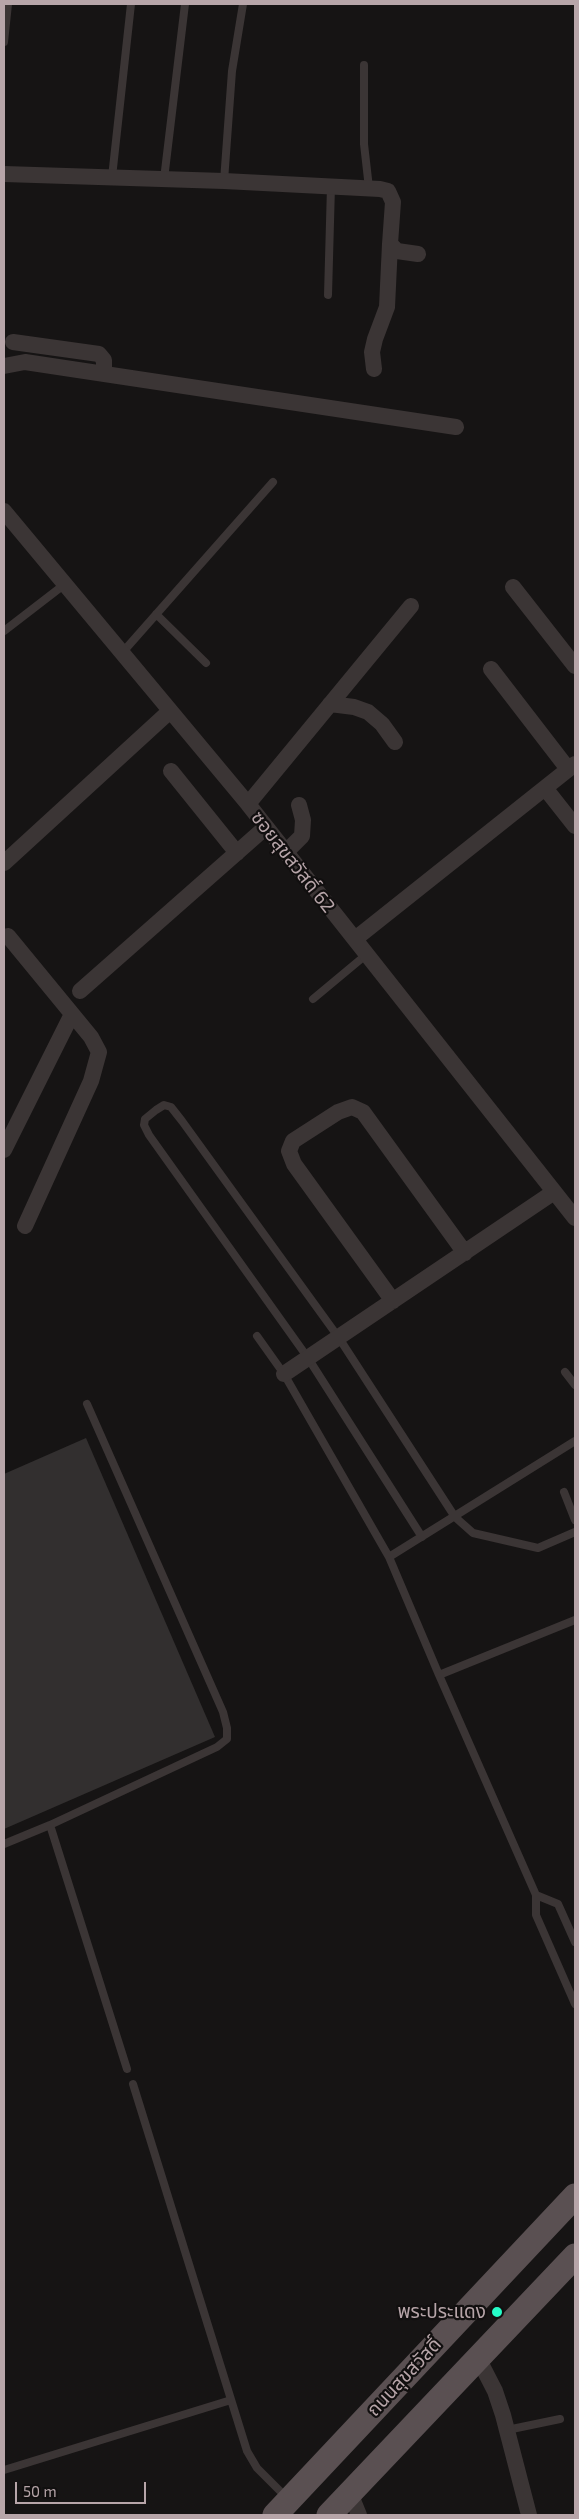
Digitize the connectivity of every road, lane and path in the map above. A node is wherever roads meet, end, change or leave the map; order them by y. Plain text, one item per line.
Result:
1 (8, 4) edge
2 (131, 4) edge
3 (185, 4) edge
4 (243, 4) edge
5 (4, 42) edge
6 (364, 65) dead end
7 (4, 174) edge
8 (112, 177) junction
9 (164, 179) junction
10 (224, 181) junction
11 (331, 186) junction
12 (369, 188) junction
13 (390, 244) junction
14 (418, 254) dead end
15 (328, 295) dead end
16 (13, 342) dead end
17 (4, 366) edge
18 (374, 369) dead end
19 (104, 374) junction
20 (456, 427) dead end
21 (273, 482) dead end
22 (4, 511) edge
23 (64, 584) junction
24 (512, 587) dead end
25 (412, 606) dead end
26 (156, 614) junction
27 (4, 631) edge
28 (122, 652) junction
29 (206, 663) dead end
30 (575, 666) edge
31 (492, 669) dead end
32 (330, 704) junction
33 (170, 711) junction
34 (395, 742) dead end
35 (572, 766) edge
36 (171, 771) dead end
37 (545, 788) junction
38 (248, 804) junction
39 (299, 805) dead end
40 (575, 826) edge
41 (266, 827) junction
42 (286, 852) junction
43 (237, 853) junction
44 (4, 864) edge
45 (5, 937) edge
46 (354, 939) junction
47 (367, 954) junction
48 (80, 991) dead end
49 (313, 999) dead end
50 (72, 1014) junction
51 (4, 1150) edge
52 (554, 1192) junction
53 (575, 1218) edge
54 (25, 1226) dead end
55 (465, 1253) junction
56 (393, 1301) junction
57 (257, 1336) dead end
58 (339, 1338) junction
59 (308, 1358) junction
60 (565, 1372) dead end
61 (284, 1374) junction
62 (575, 1384) edge
63 (87, 1404) dead end
64 (575, 1441) edge
65 (564, 1492) dead end
66 (455, 1517) junction
67 (575, 1520) edge
68 (575, 1532) edge
69 (422, 1537) junction
70 (389, 1557) junction
71 (575, 1620) edge
72 (439, 1675) junction
73 (50, 1825) junction
74 (4, 1844) edge
75 (536, 1895) junction
76 (575, 1942) edge
77 (575, 2004) edge
78 (127, 2069) dead end
79 (132, 2084) dead end
80 (575, 2196) edge
81 (575, 2256) edge
82 (478, 2358) junction
83 (231, 2400) junction
84 (560, 2418) dead end
85 (507, 2430) junction
86 (4, 2470) edge
87 (355, 2504) edge
88 (282, 2508) edge
89 (329, 2515) edge
90 (529, 2515) edge

1 - 5 lane
2 - 8 lane
3 - 9 lane
4 - 10 lane
6 - 12 lane
7 - 8 street
8 - 9 street
9 - 10 street
10 - 11 street
11 - 12 street
11 - 15 lane
12 - 13 street
13 - 14 street
13 - 18 street
16 - 19 street
17 - 19 street
19 - 20 street
21 - 26 lane
22 - 23 street, ซอยสุขสวัสดิ์ 62
23 - 27 lane
23 - 28 street, ซอยสุขสวัสดิ์ 62
24 - 30 street
25 - 32 street
26 - 28 lane
26 - 29 lane
28 - 33 street, ซอยสุขสวัสดิ์ 62
31 - 35 street
32 - 34 street
32 - 38 street
33 - 38 street, ซอยสุขสวัสดิ์ 62
33 - 44 street
35 - 37 street
36 - 43 street
37 - 40 street
37 - 46 street
38 - 41 street, ซอยสุขสวัสดิ์ 62
39 - 42 street
41 - 42 street, ซอยสุขสวัสดิ์ 62
41 - 43 street
42 - 46 street, ซอยสุขสวัสดิ์ 62
43 - 48 street
45 - 50 street
46 - 47 street, ซอยสุขสวัสดิ์ 62
47 - 49 lane
47 - 52 street, ซอยสุขสวัสดิ์ 62
50 - 51 street
50 - 54 street
52 - 53 street, ซอยสุขสวัสดิ์ 62
52 - 55 street
55 - 56 street
55 - 56 street
56 - 58 street
57 - 61 lane
58 - 59 street
58 - 59 lane
58 - 66 lane
59 - 61 street
59 - 69 lane
60 - 62 lane
61 - 70 lane
63 - 73 lane
64 - 66 lane
65 - 67 lane
66 - 68 lane
66 - 69 lane
69 - 70 lane
70 - 72 lane
71 - 72 lane
72 - 75 lane
73 - 74 lane
73 - 78 lane
75 - 76 lane
75 - 77 lane
79 - 83 lane
80 - 88 main road, ถนนสุขสวัสดิ์
81 - 82 main road
82 - 85 street
82 - 87 main road
83 - 86 lane
83 - 88 lane
84 - 85 lane
85 - 90 street
87 - 89 main road

